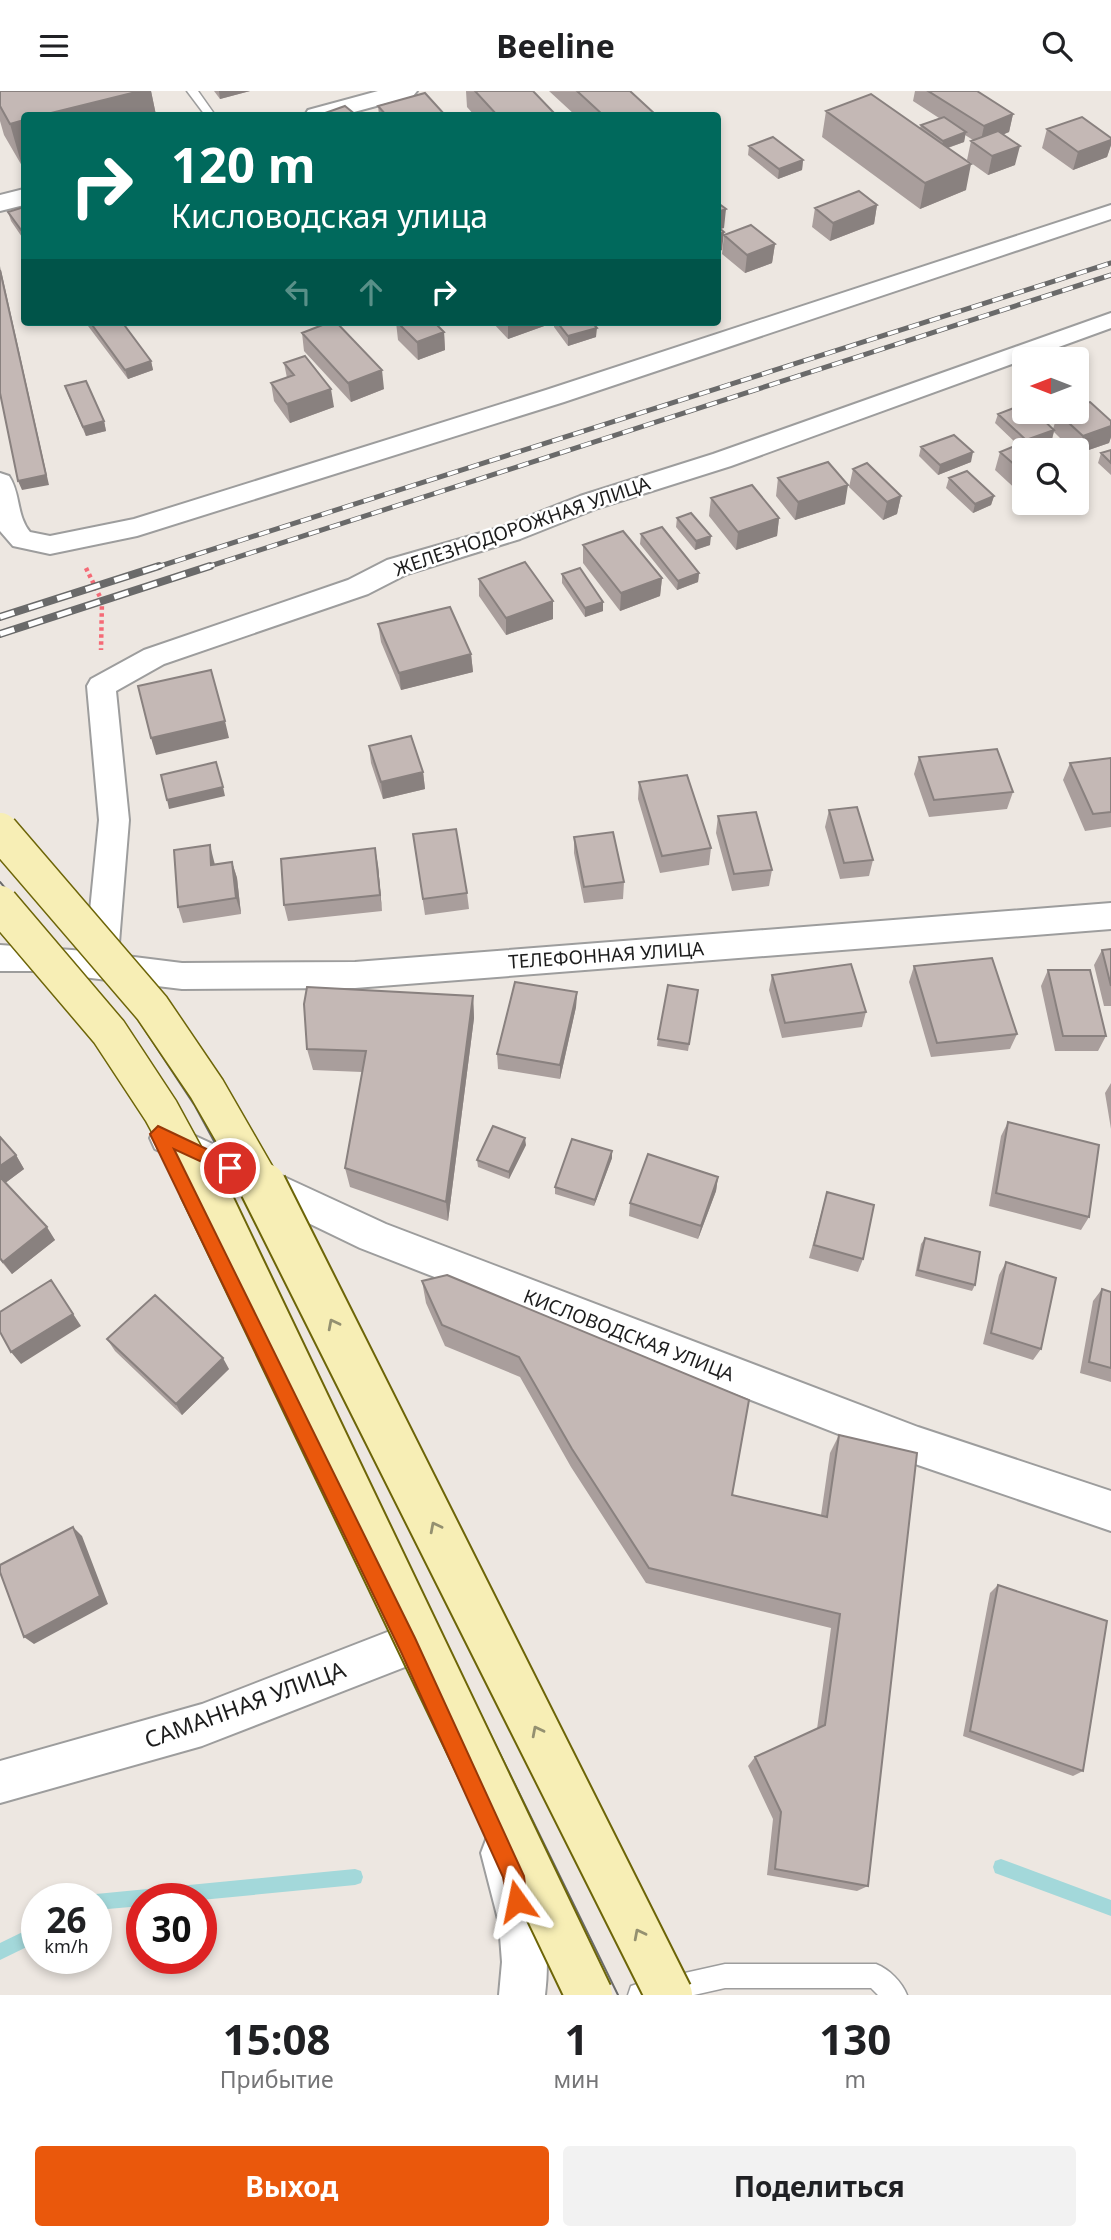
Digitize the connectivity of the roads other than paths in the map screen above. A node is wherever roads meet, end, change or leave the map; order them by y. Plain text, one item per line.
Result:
1 (192, 91) edge
2 (405, 91) edge
3 (208, 112) edge
4 (328, 112) edge
5 (21, 198) edge
6 (0, 204) edge
7 (1111, 212) edge
8 (1111, 320) edge
9 (0, 482) edge
10 (0, 831) edge
11 (0, 904) edge
12 (1111, 916) edge
13 (16, 958) edge
14 (102, 965) junction
15 (158, 1134) junction
16 (1111, 1511) edge
17 (408, 1645) junction
18 (0, 1782) edge
19 (523, 1995) edge
20 (589, 1995) edge
21 (640, 1995) edge
22 (669, 1995) edge
23 (895, 1995) edge

1 - 3 lane
2 - 4 street
5 - 6 street
7 - 9 street
8 - 14 street, ЖЕЛЕЗНОДОРОЖНАЯ УЛИЦА
22 -> 10 main road, bridge
11 - 20 main road, bridge
12 - 14 street, ТЕЛЕФОННАЯ УЛИЦА
13 - 14 street
13 - 15 street
15 - 16 street, КИСЛОВОДСКАЯ УЛИЦА
15 - 17 street
17 - 18 street, САМАННАЯ УЛИЦА
17 - 19 street
21 - 23 lane

